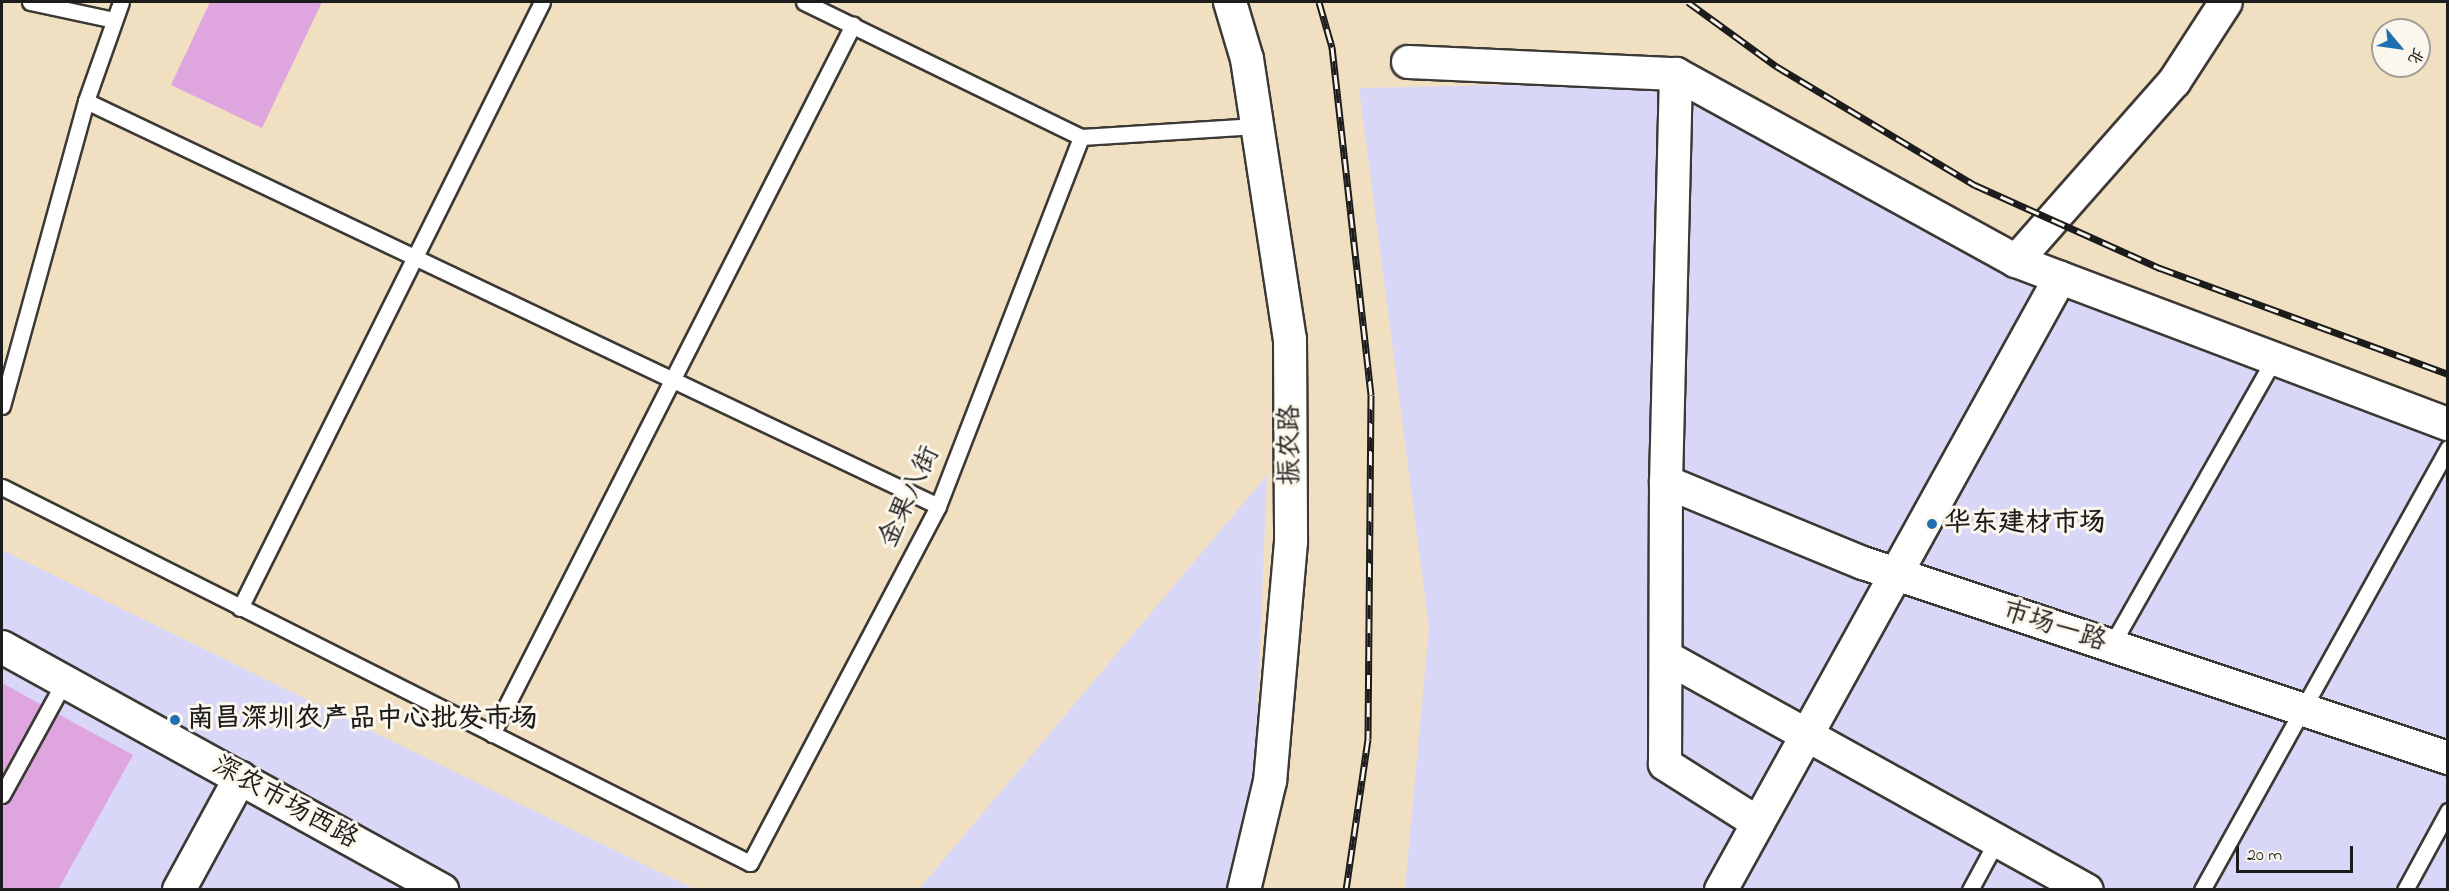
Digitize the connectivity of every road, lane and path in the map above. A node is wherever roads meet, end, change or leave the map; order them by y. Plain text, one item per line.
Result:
1 (30, 2) edge
2 (121, 2) edge
3 (542, 2) edge
4 (804, 2) edge
5 (1230, 2) edge
6 (2226, 2) edge
7 (114, 20) junction
8 (853, 26) junction
9 (1408, 62) dead end
10 (1676, 75) junction
11 (86, 101) junction
12 (1257, 126) junction
13 (1081, 137) junction
14 (415, 257) junction
15 (2016, 261) junction
16 (2060, 278) junction
17 (2274, 358) junction
18 (673, 379) junction
19 (2, 406) edge
20 (2448, 424) edge
21 (2448, 448) edge
22 (1666, 482) junction
23 (2, 487) edge
24 (938, 506) junction
25 (1896, 574) junction
26 (240, 608) junction
27 (2111, 645) junction
28 (2, 647) edge
29 (1666, 657) junction
30 (64, 682) junction
31 (2303, 709) junction
32 (492, 734) junction
33 (1807, 735) junction
34 (2448, 758) edge
35 (240, 778) junction
36 (2, 795) edge
37 (2448, 811) edge
38 (1758, 823) junction
39 (1997, 840) junction
40 (179, 890) edge
41 (442, 890) edge
42 (1244, 890) edge
43 (1721, 890) edge
44 (1970, 890) edge
45 (2087, 890) edge
46 (2202, 890) edge
47 (2405, 890) edge

1 - 7 lane
2 - 7 lane
3 - 14 lane
4 - 8 lane
5 - 12 street, 振农路
6 - 15 street
7 - 11 lane
8 - 13 lane
8 - 18 lane
9 - 10 street
10 - 15 street
10 - 22 street
11 - 14 lane
11 - 19 lane
12 - 13 lane
12 - 42 street, 振农路
13 - 24 lane, 金果八街
14 - 18 lane
14 - 26 lane
15 - 16 street
16 - 17 street
16 - 25 street
17 - 20 street
17 - 27 lane
18 - 24 lane
18 - 32 lane
21 - 31 lane
22 - 25 street, 市场一路
22 - 29 street
23 - 26 lane
24 - 32 lane, 金果八街
25 - 27 street, 市场一路
25 - 33 street
26 - 32 lane
27 - 31 street, 市场一路
28 - 30 street, 深农市场西路
29 - 33 street
29 - 38 street
30 - 35 street, 深农市场西路
30 - 36 lane
31 - 34 street, 市场一路
31 - 46 lane
33 - 38 street
33 - 39 street
35 - 40 street
35 - 41 street, 深农市场西路
37 - 47 lane
38 - 43 street
39 - 44 lane
39 - 45 street

